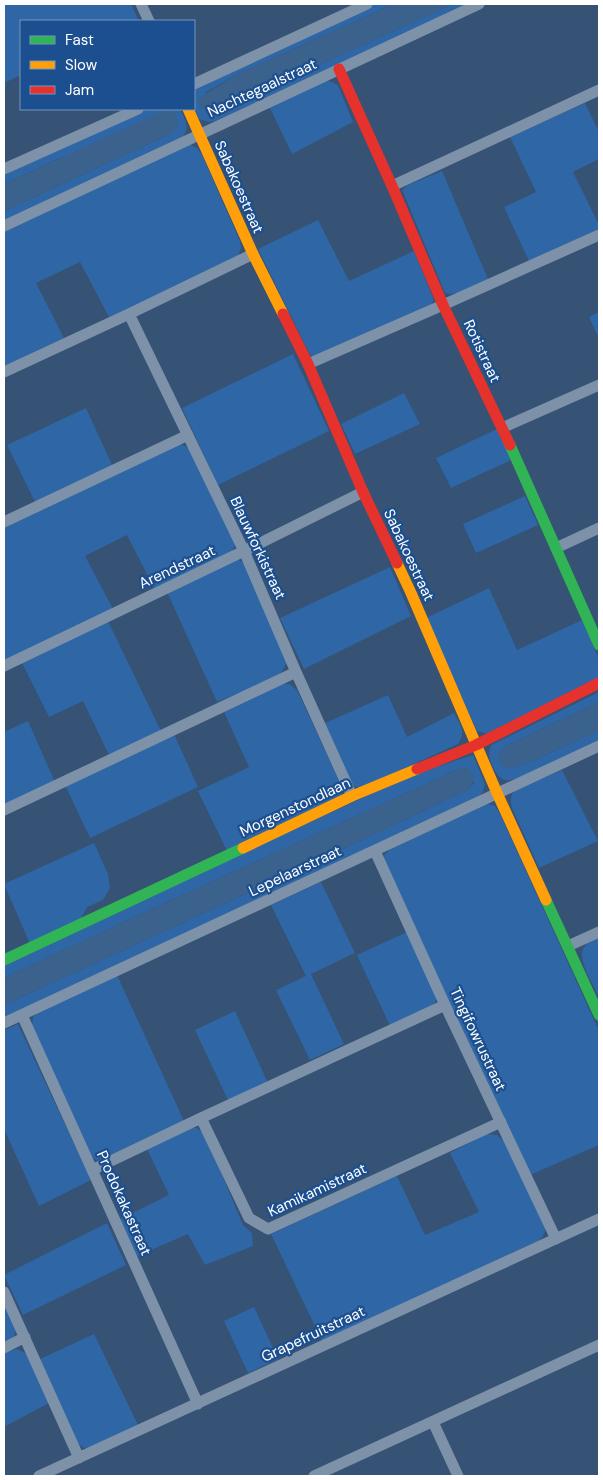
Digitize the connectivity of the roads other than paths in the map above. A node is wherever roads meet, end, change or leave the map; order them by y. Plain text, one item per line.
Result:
1 (141, 4) edge
2 (368, 4) edge
3 (479, 4) edge
4 (149, 20) edge
5 (339, 69) junction
6 (195, 84) edge
7 (599, 90) edge
8 (136, 110) edge
9 (188, 110) edge
10 (199, 134) junction
11 (4, 168) edge
12 (392, 186) junction
13 (4, 226) edge
14 (599, 235) edge
15 (253, 254) junction
16 (443, 306) junction
17 (129, 314) junction
18 (308, 364) junction
19 (4, 372) edge
20 (599, 385) edge
21 (502, 428) junction
22 (188, 435) junction
23 (363, 492) junction
24 (4, 522) edge
25 (599, 528) edge
26 (556, 548) junction
27 (244, 552) junction
28 (599, 645) edge
29 (4, 666) edge
30 (296, 672) junction
31 (599, 683) edge
32 (476, 745) junction
33 (599, 746) edge
34 (497, 792) junction
35 (352, 796) junction
36 (4, 810) edge
37 (375, 851) junction
38 (599, 932) edge
39 (568, 946) junction
40 (4, 960) edge
41 (445, 1005) junction
42 (22, 1015) junction
43 (599, 1015) edge
44 (4, 1024) edge
45 (201, 1118) junction
46 (500, 1122) junction
47 (92, 1170) junction
48 (599, 1219) edge
49 (556, 1239) junction
50 (4, 1292) edge
51 (25, 1337) junction
52 (599, 1345) edge
53 (4, 1348) edge
54 (198, 1404) junction
55 (433, 1422) junction
56 (79, 1458) junction
57 (40, 1476) edge
58 (314, 1476) edge
59 (458, 1476) edge

1 - 4 street
2 - 6 street
3 - 5 street, Nachtegaalstraat
5 - 10 street, Nachtegaalstraat
5 - 12 street, Rotistraat
7 - 12 street
8 - 11 street
9 - 10 street, Sabakoestraat
10 - 13 street, Nachtegaalstraat
10 - 15 street, Sabakoestraat
12 - 16 street, Rotistraat
14 - 16 street
15 - 17 street
15 - 18 street, Sabakoestraat
16 - 18 street
16 - 21 street, Rotistraat
17 - 19 street
17 - 22 street, Blauwforkistraat
18 - 23 street, Sabakoestraat
20 - 21 street
21 - 26 street, Rotistraat
22 - 24 street
22 - 27 street, Blauwforkistraat
23 - 27 street, Arendstraat
23 - 32 street, Sabakoestraat
25 - 26 street
26 - 28 street, Rotistraat
27 - 29 street, Arendstraat
27 - 30 street, Blauwforkistraat
30 - 35 street, Blauwforkistraat
30 - 36 street
31 - 32 street, Morgenstondlaan
32 - 34 street, Sabakoestraat
32 - 35 street, Morgenstondlaan
33 - 34 street, Lepelaarstraat
34 - 37 street, Lepelaarstraat
34 - 39 street, Sabakoestraat
35 - 40 street, Morgenstondlaan
37 - 41 street, Tingifowrustraat
37 - 42 street, Lepelaarstraat
38 - 39 street
39 - 43 street, Sabakoestraat
41 - 45 street
41 - 46 street, Tingifowrustraat
42 - 44 street, Lepelaarstraat
42 - 47 street, Prodokakastraat
45 - 46 street, Kamikamistraat
45 - 47 street
46 - 49 street, Tingifowrustraat
47 - 54 street, Prodokakastraat
48 - 49 street, Grapefruitstraat
49 - 54 street, Grapefruitstraat
50 - 51 street
51 - 53 street
51 - 56 street
52 - 55 street
54 - 56 street, Grapefruitstraat
55 - 58 street
55 - 59 street
56 - 57 street, Grapefruitstraat

